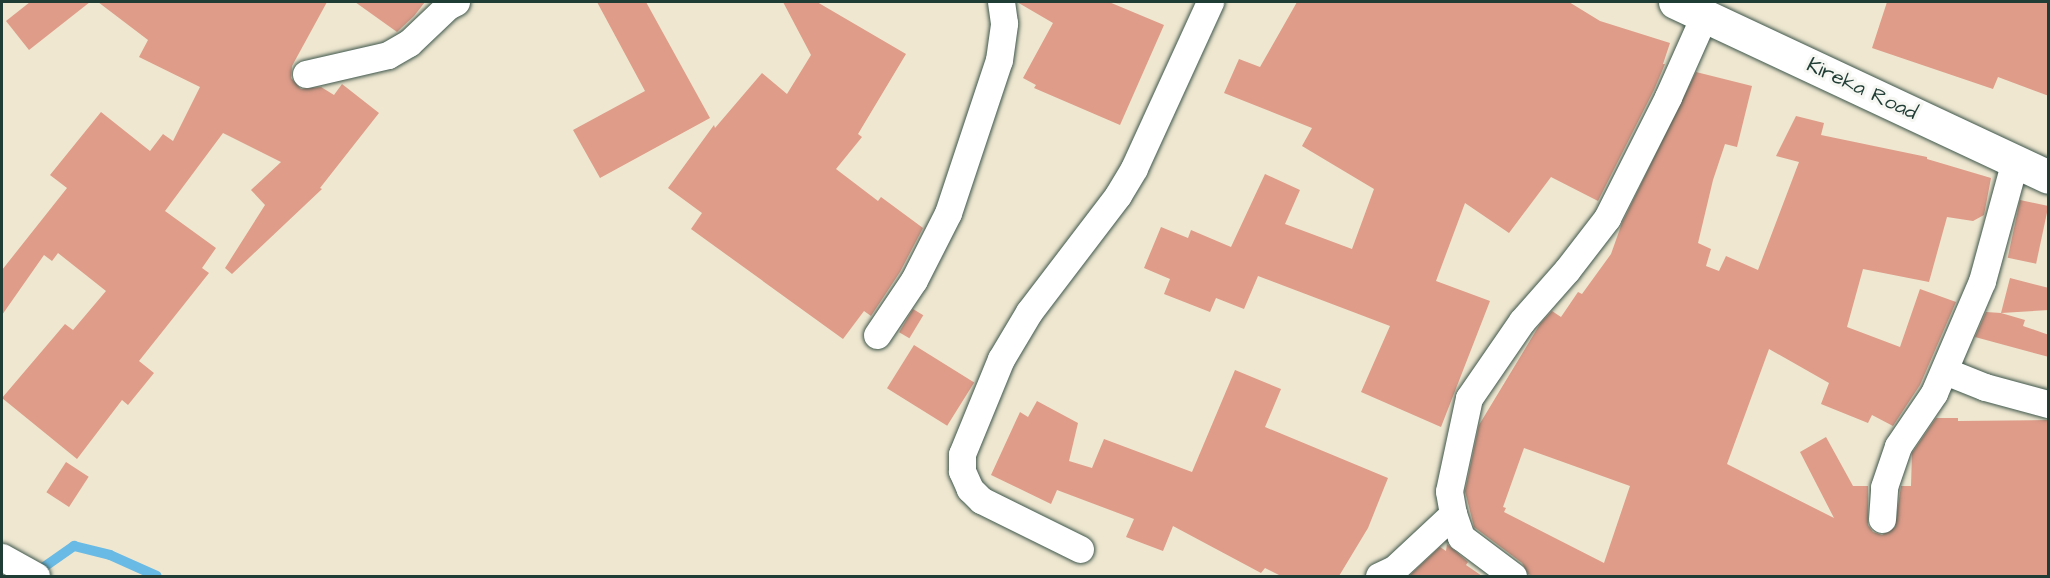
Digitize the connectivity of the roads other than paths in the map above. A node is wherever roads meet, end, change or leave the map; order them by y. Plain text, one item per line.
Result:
1 (456, 2) edge
2 (1000, 2) edge
3 (1210, 2) edge
4 (1675, 2) edge
5 (1704, 16) junction
6 (306, 74) dead end
7 (2015, 160) junction
8 (2049, 177) edge
9 (877, 335) dead end
10 (1945, 371) junction
11 (2049, 404) edge
12 (1453, 514) junction
13 (1882, 519) dead end
14 (1080, 549) dead end
15 (1379, 576) edge
16 (1513, 576) edge

1 - 6 street
2 - 9 street
3 - 14 street
4 - 5 main road, Kireka Road
5 - 7 main road, Kireka Road
5 - 12 street
7 - 8 main road, Kireka Road
7 - 10 street
10 - 11 street
10 - 13 street
12 - 15 street
12 - 16 street

